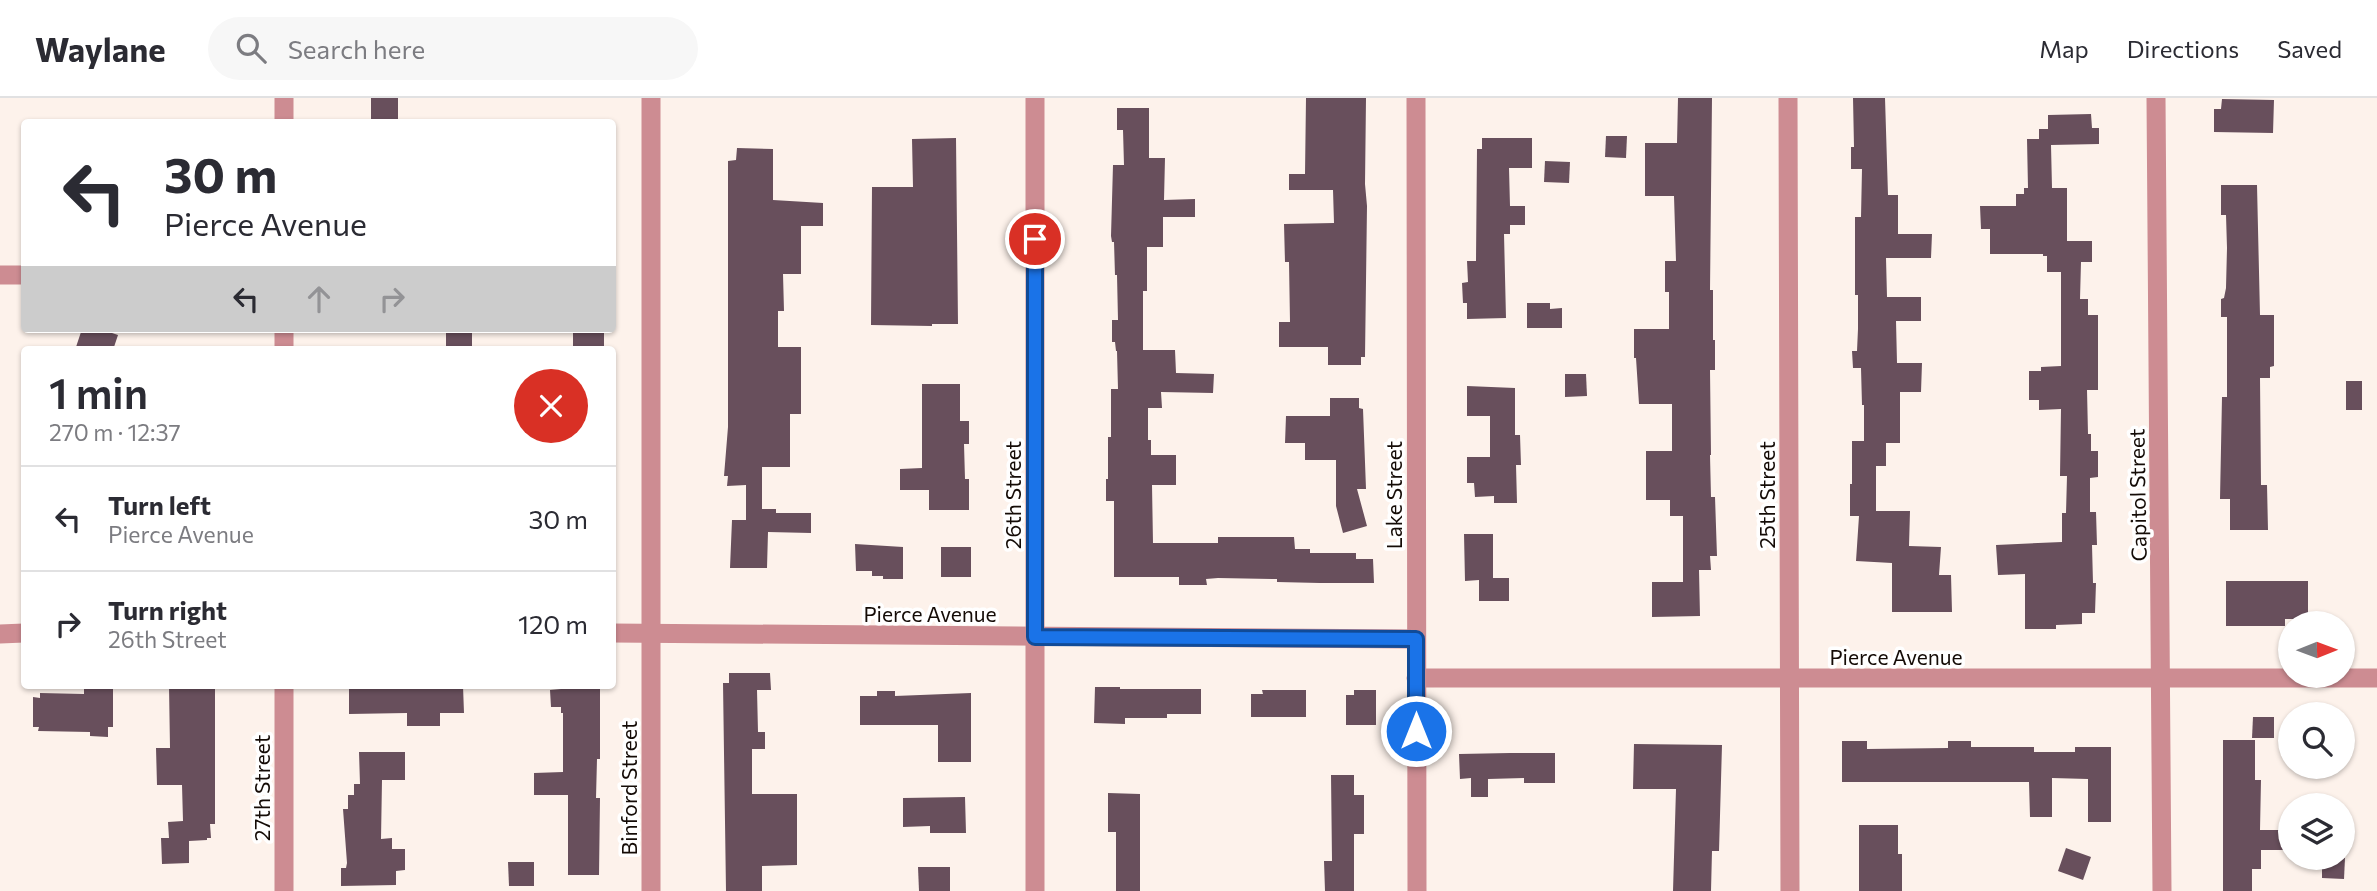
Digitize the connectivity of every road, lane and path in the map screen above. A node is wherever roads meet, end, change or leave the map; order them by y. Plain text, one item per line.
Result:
1 (284, 98) edge
2 (651, 98) edge
3 (1035, 98) edge
4 (1416, 98) edge
5 (1788, 98) edge
6 (2156, 98) edge
7 (284, 119) edge
8 (0, 275) edge
9 (21, 275) edge
10 (616, 633) edge
11 (0, 634) edge
12 (21, 634) edge
13 (651, 634) junction
14 (1035, 637) junction
15 (1416, 639) junction
16 (1416, 678) junction
17 (1789, 678) junction
18 (2161, 678) junction
19 (2377, 678) edge
20 (284, 689) edge
21 (284, 891) edge
22 (651, 891) edge
23 (1035, 891) edge
24 (1417, 891) edge
25 (1790, 891) edge
26 (2162, 891) edge

1 - 7 street
2 - 13 street, Binford Street
3 - 14 street, 26th Street
4 - 15 street, Lake Street
5 - 17 street, 25th Street
6 - 18 street, Capitol Street
8 - 9 street
10 - 13 street, Pierce Avenue
11 - 12 street
13 - 14 street, Pierce Avenue
13 - 22 street, Binford Street
14 - 15 street, Pierce Avenue
14 - 23 street, 26th Street
15 - 16 street, Lake Street
16 - 17 street, Pierce Avenue
16 - 24 street, Lake Street
17 - 18 street, Pierce Avenue
17 - 25 street, 25th Street
18 - 19 street, Pierce Avenue
18 - 26 street, Capitol Street
20 - 21 street, 27th Street

